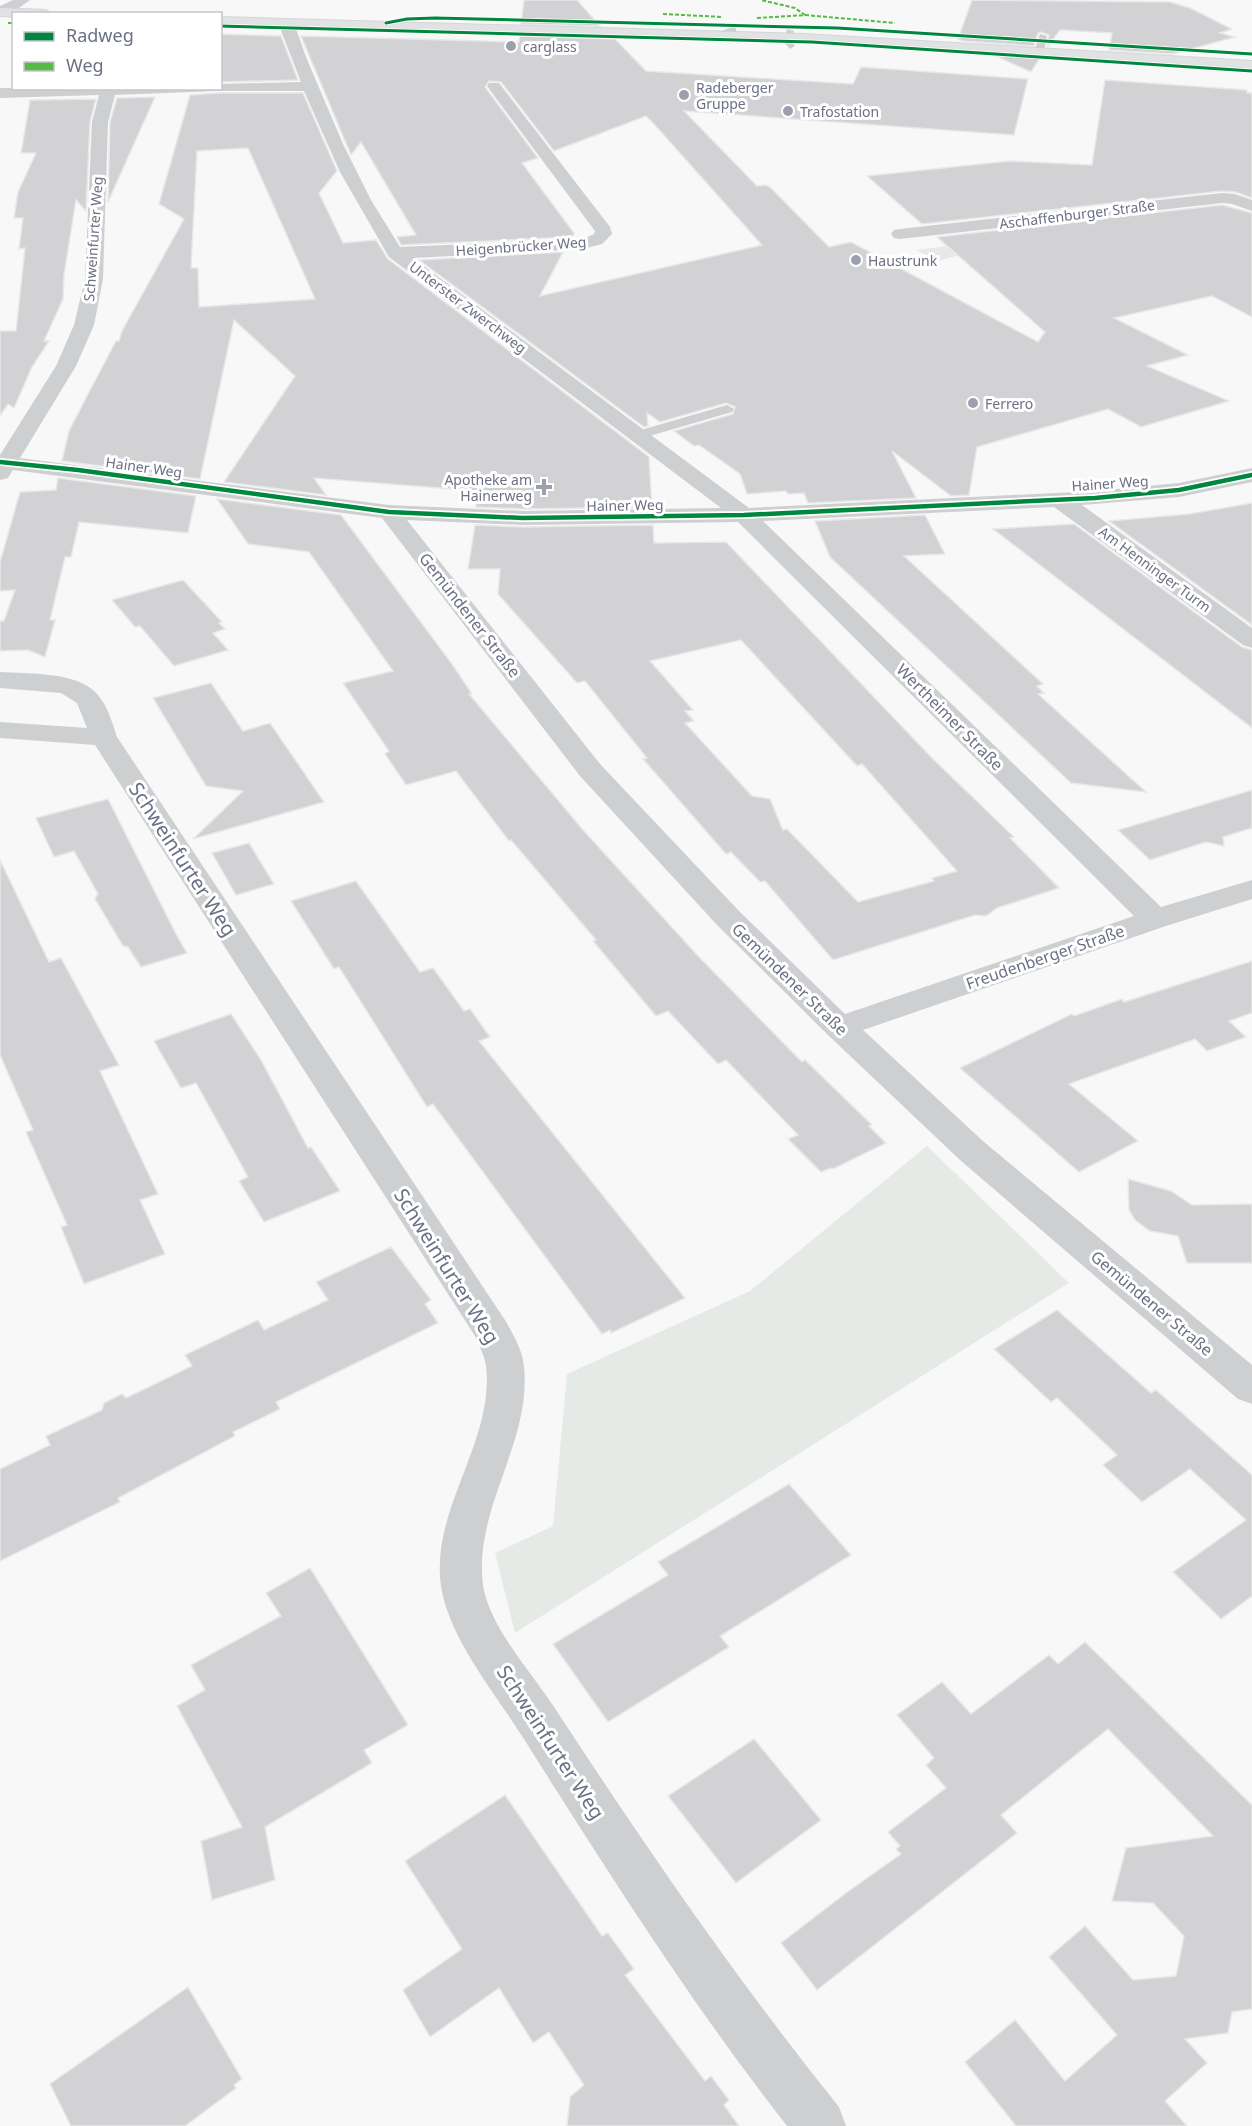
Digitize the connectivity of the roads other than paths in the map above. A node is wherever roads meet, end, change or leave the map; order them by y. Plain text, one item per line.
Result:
1 (23, 0) edge
2 (0, 11) edge
3 (18, 12) edge
4 (222, 21) edge
5 (287, 23) junction
6 (379, 25) junction
7 (733, 30) junction
8 (711, 36) junction
9 (790, 38) junction
10 (1041, 44) junction
11 (1252, 59) edge
12 (1252, 66) edge
13 (310, 86) junction
14 (494, 86) dead end
15 (222, 88) edge
16 (143, 90) edge
17 (108, 91) junction
18 (0, 93) edge
19 (1252, 206) edge
20 (900, 234) dead end
21 (395, 253) junction
22 (727, 409) dead end
23 (639, 435) junction
24 (2, 466) edge
25 (1252, 476) edge
26 (1058, 499) junction
27 (389, 512) junction
28 (744, 515) junction
29 (1252, 640) edge
30 (0, 680) edge
31 (0, 730) edge
32 (104, 737) junction
33 (1252, 889) edge
34 (1155, 919) junction
35 (839, 1027) junction
36 (1252, 1388) edge
37 (820, 2126) edge

1 - 2 street
2 - 3 main road
4 - 5 main road
5 - 6 main road
5 - 13 street, Unterster Zwerchweg
6 - 7 main road
6 - 8 main road
7 - 8 lane
7 - 9 main road
8 - 9 main road
9 - 10 main road
10 - 11 main road
10 - 12 main road
13 - 15 street
13 - 21 street, Unterster Zwerchweg
14 - 21 street, Heigenbrücker Weg
16 - 17 street
17 - 18 street
17 - 24 street, Schweinfurter Weg
19 - 20 street, Aschaffenburger Straße
21 - 23 street, Unterster Zwerchweg
22 - 23 lane
23 - 28 street, Unterster Zwerchweg
24 - 27 street, Hainer Weg
25 - 26 street, Hainer Weg
26 - 28 street, Hainer Weg
26 - 29 street, Am Henninger Turm
27 - 28 street, Hainer Weg
27 - 35 street, Gemündener Straße
28 - 34 street, Wertheimer Straße
30 - 32 street, Schweinfurter Weg
31 - 32 street
32 - 37 street, Schweinfurter Weg
33 - 34 street, Freudenberger Straße
34 - 35 street, Freudenberger Straße
35 - 36 street, Gemündener Straße

